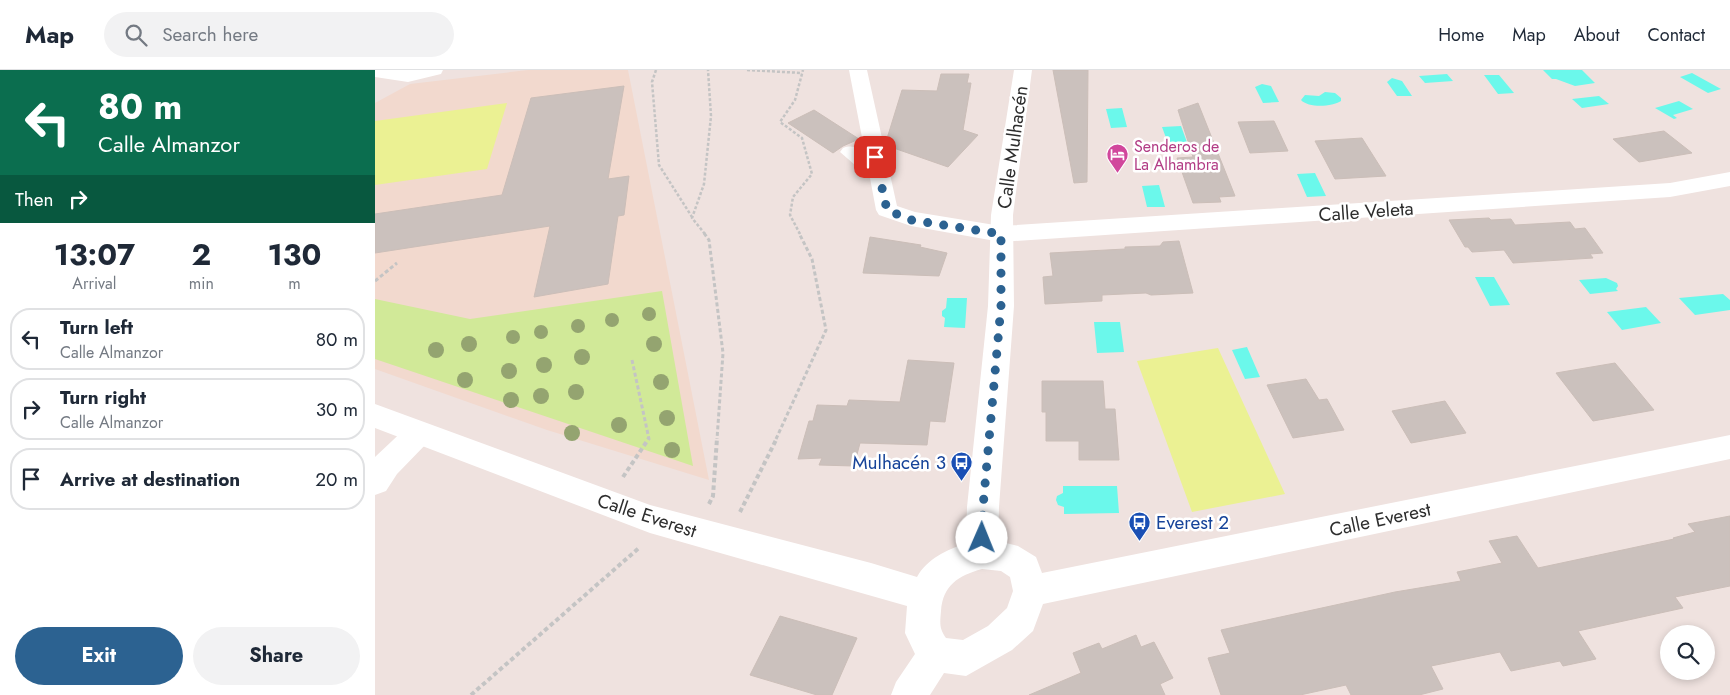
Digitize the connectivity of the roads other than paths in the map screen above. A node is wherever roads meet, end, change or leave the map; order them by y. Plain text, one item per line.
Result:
1 (434, 70) edge
2 (858, 70) edge
3 (1023, 70) edge
4 (375, 71) edge
5 (408, 76) junction
6 (383, 88) dead end
7 (850, 152) dead end
8 (879, 175) junction
9 (1730, 179) edge
10 (1001, 234) junction
11 (375, 416) edge
12 (419, 433) junction
13 (1730, 447) edge
14 (375, 482) edge
15 (982, 554) junction
16 (1030, 591) junction
17 (925, 596) junction
18 (936, 654) junction
19 (909, 695) edge

1 - 5 street
2 - 8 street
3 - 10 street, Calle Mulhacén
4 - 5 street
5 - 6 street
7 - 8 street
8 - 10 street, Calle Veleta
9 - 10 street, Calle Veleta
10 - 15 street, Calle Mulhacén
11 - 12 street, Calle Everest
12 - 14 street
12 - 17 street, Calle Everest
13 - 16 street, Calle Everest
15 - 16 street
15 - 17 street
16 - 18 street
17 - 18 street
18 - 19 street

